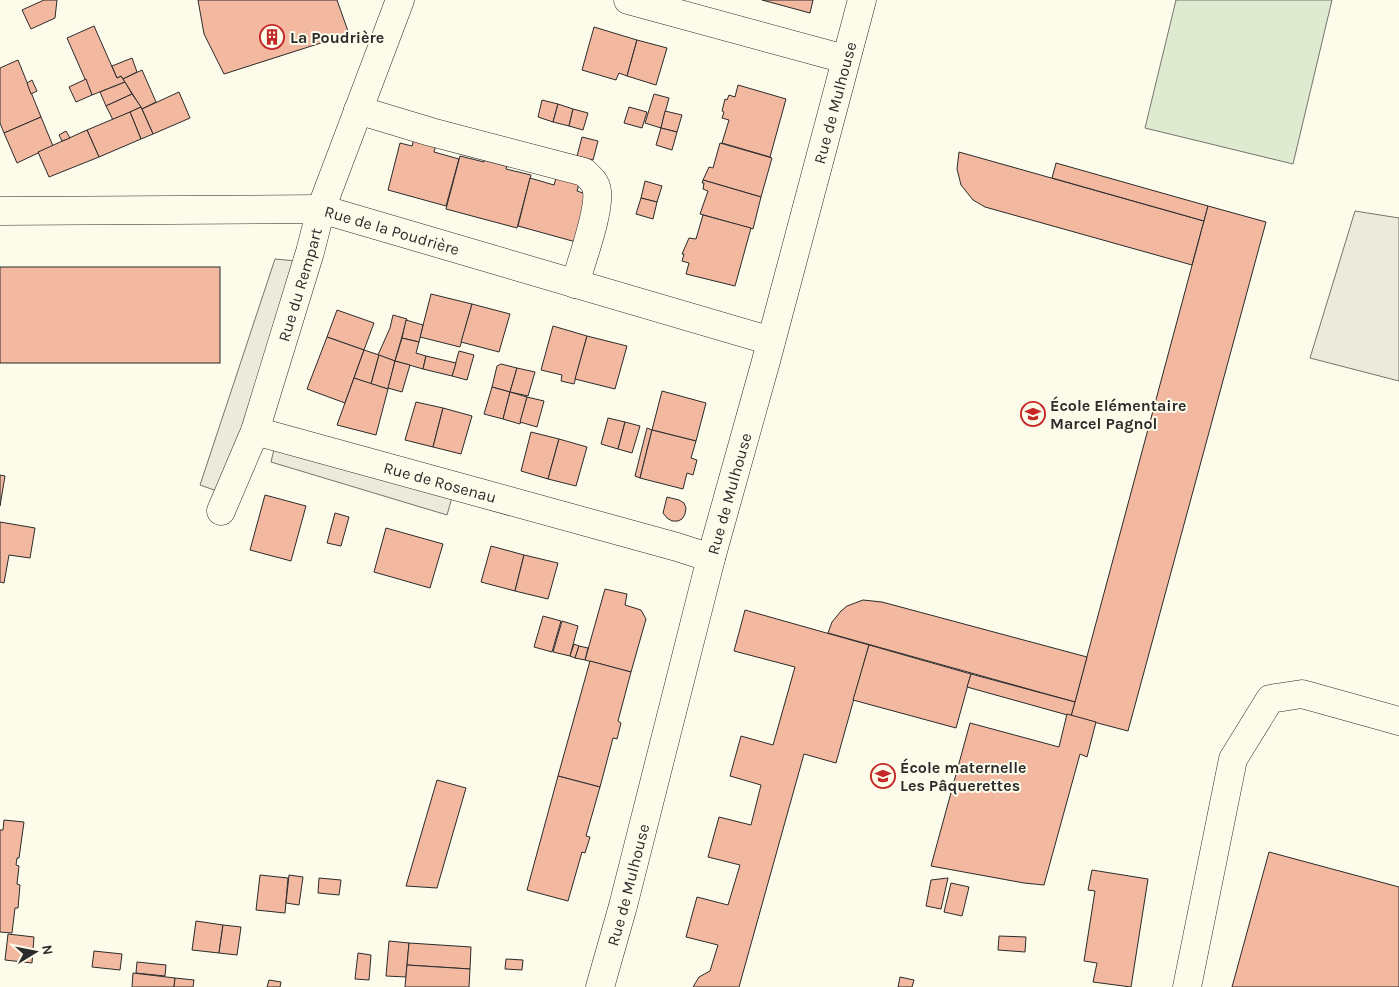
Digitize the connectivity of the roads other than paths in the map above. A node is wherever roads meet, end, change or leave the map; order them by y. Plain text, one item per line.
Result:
1 (400, 0) edge
2 (628, 0) edge
3 (862, 0) edge
4 (845, 60) junction
5 (358, 110) junction
6 (321, 209) junction
7 (0, 211) edge
8 (575, 284) junction
9 (771, 341) junction
10 (255, 431) junction
11 (221, 511) dead end
12 (711, 558) junction
13 (1399, 721) edge
14 (600, 987) edge
15 (1187, 987) edge

1 - 5 street, Rue du Rempart
2 - 4 street
3 - 4 street, Rue de Mulhouse
4 - 9 street, Rue de Mulhouse
5 - 6 street, Rue du Rempart
5 - 8 street
6 - 7 street, Rue de la Poudrière
6 - 8 street, Rue de la Poudrière
6 - 10 street, Rue du Rempart
8 - 9 street, Rue de la Poudrière
9 - 12 street, Rue de Mulhouse
10 - 11 street
10 - 12 street, Rue de Rosenau
12 - 14 street, Rue de Mulhouse
13 - 15 street

